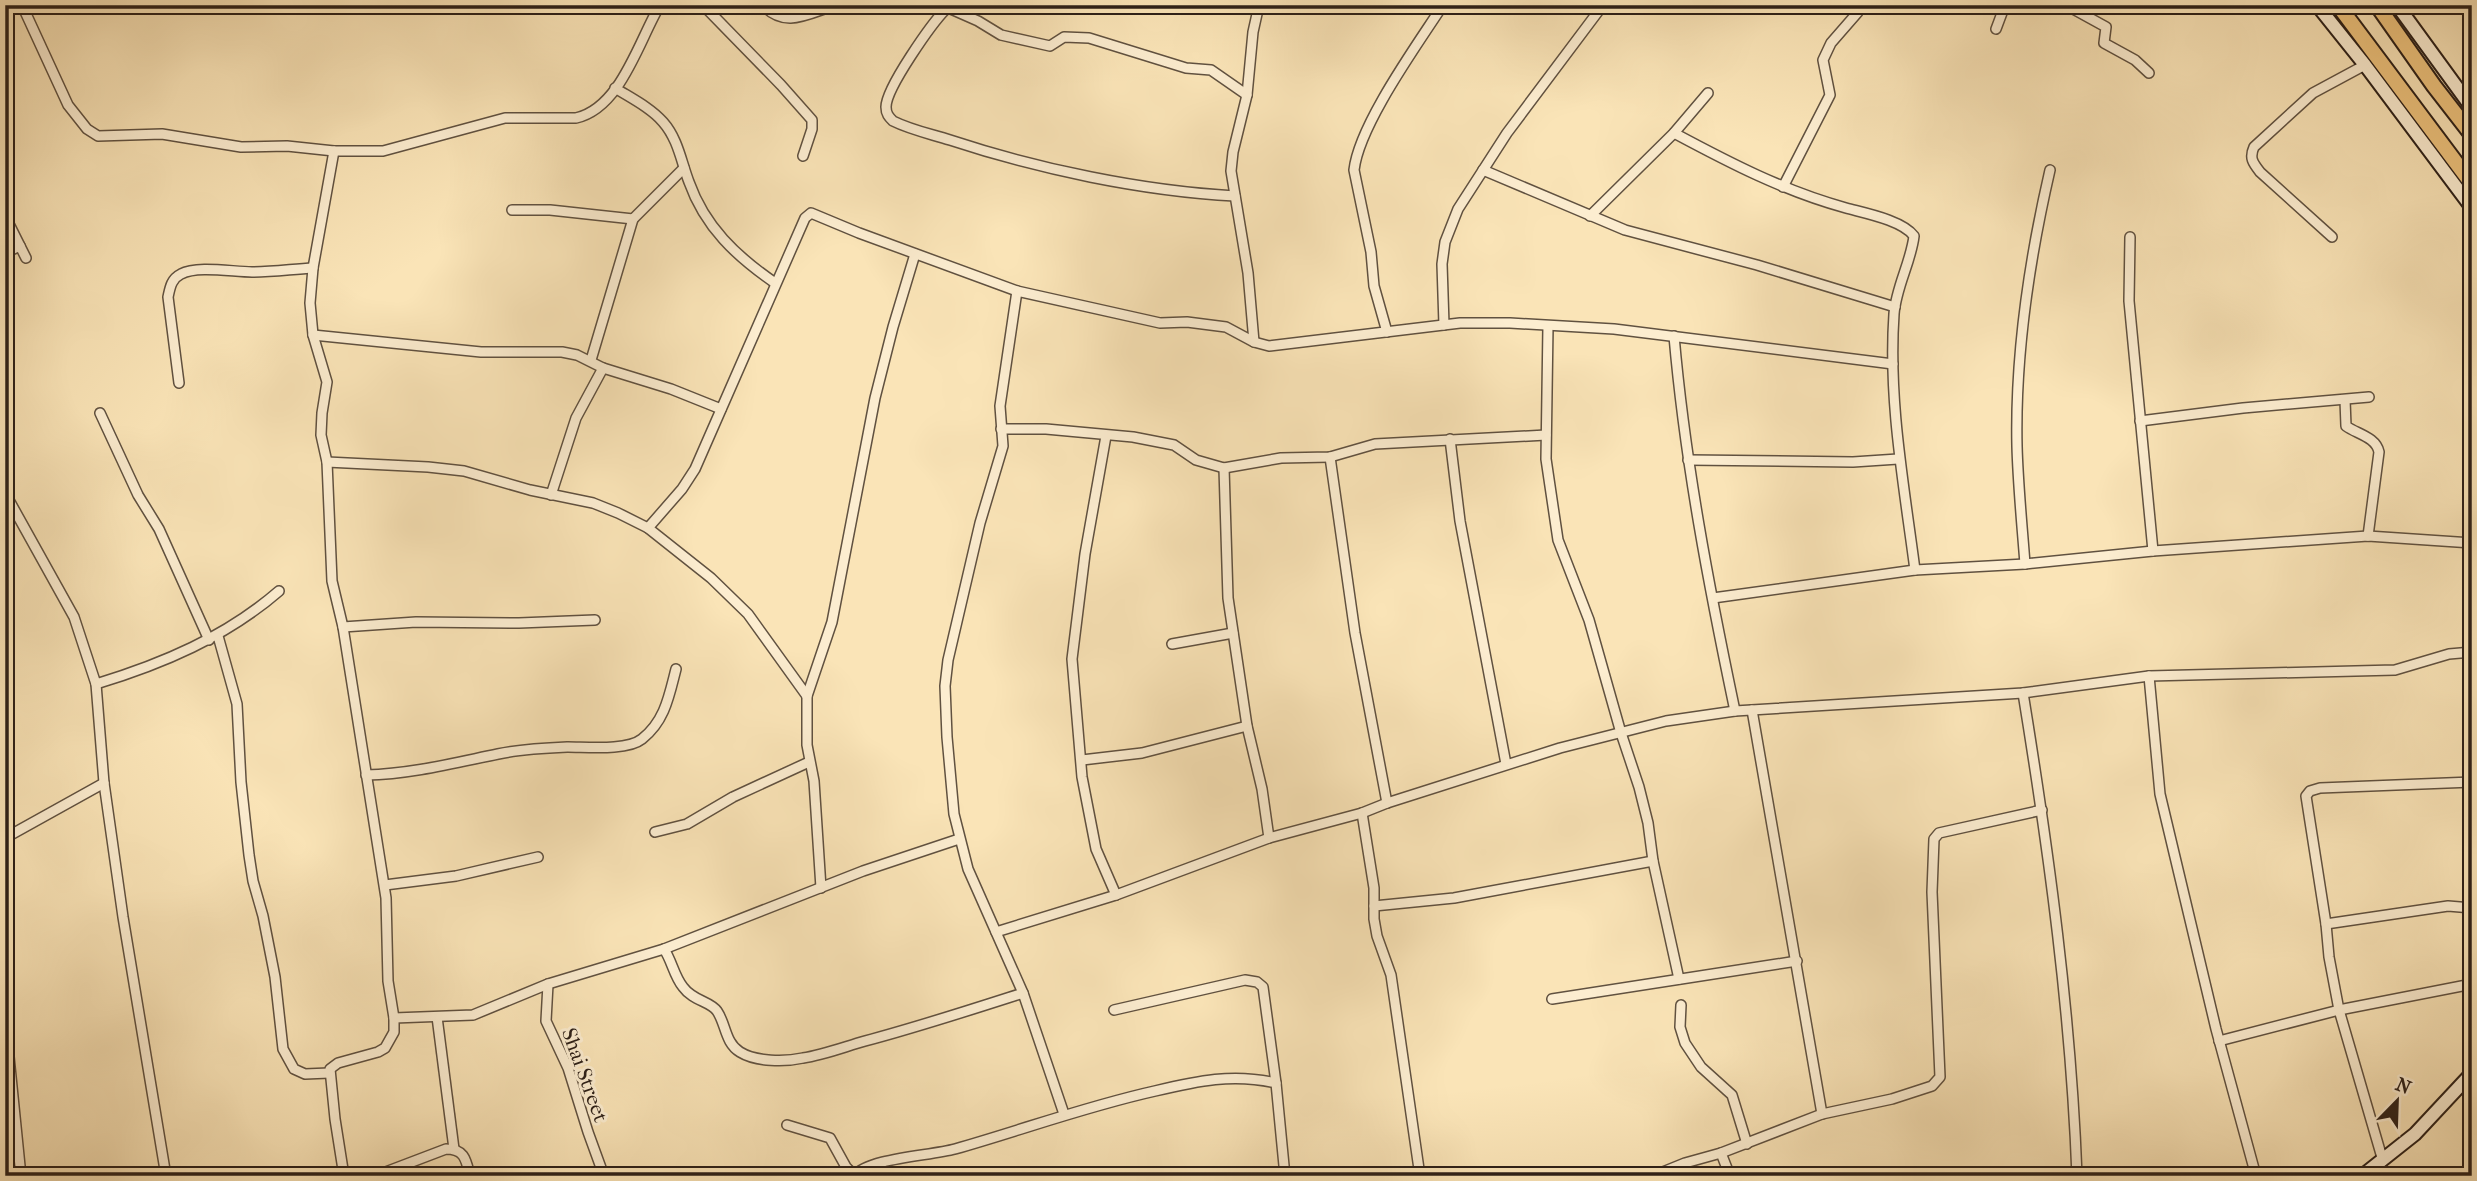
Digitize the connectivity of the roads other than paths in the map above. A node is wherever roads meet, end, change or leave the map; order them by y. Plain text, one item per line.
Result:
1 (23, 5) edge
2 (660, 5) edge
3 (703, 5) edge
4 (763, 5) edge
5 (1259, 5) edge
6 (1443, 5) edge
7 (1603, 5) edge
8 (2005, 5) edge
9 (2066, 5) edge
10 (2317, 5) edge
11 (2338, 5) edge
12 (2377, 5) edge
13 (2397, 5) edge
14 (944, 7) edge
15 (824, 9) dead end
16 (1858, 12) dead end
17 (1996, 29) dead end
18 (2365, 65) junction
19 (2149, 74) dead end
20 (615, 88) junction
21 (1708, 93) dead end
22 (1247, 95) junction
23 (2472, 108) edge
24 (1674, 133) junction
25 (2472, 135) edge
26 (334, 151) junction
27 (803, 156) dead end
28 (684, 167) junction
29 (1483, 170) junction
30 (2050, 170) dead end
31 (2472, 184) edge
32 (1783, 187) junction
33 (1235, 196) junction
34 (2472, 208) edge
35 (512, 210) dead end
36 (5, 216) edge
37 (1590, 216) junction
38 (633, 219) junction
39 (2130, 237) dead end
40 (2332, 237) dead end
41 (20, 246) junction
42 (5, 253) edge
43 (915, 254) junction
44 (26, 258) dead end
45 (313, 268) junction
46 (775, 283) junction
47 (1017, 291) junction
48 (1895, 307) junction
49 (1444, 325) junction
50 (1548, 326) junction
51 (1387, 332) junction
52 (313, 335) junction
53 (1674, 336) junction
54 (1254, 342) junction
55 (591, 360) junction
56 (1893, 364) junction
57 (603, 368) junction
58 (179, 383) dead end
59 (2369, 397) dead end
60 (2345, 400) junction
61 (721, 410) junction
62 (100, 413) dead end
63 (2140, 421) junction
64 (1002, 429) junction
65 (1546, 435) junction
66 (1106, 436) junction
67 (1450, 439) junction
68 (1330, 457) junction
69 (1898, 459) junction
70 (1688, 460) junction
71 (327, 462) junction
72 (1224, 468) junction
73 (5, 493) edge
74 (551, 495) junction
75 (648, 528) junction
76 (2368, 536) junction
77 (2472, 543) edge
78 (2153, 551) junction
79 (2025, 564) junction
80 (1915, 570) junction
81 (279, 591) dead end
82 (1713, 598) junction
83 (595, 620) dead end
84 (343, 627) junction
85 (1233, 633) junction
86 (214, 638) junction
87 (1172, 644) dead end
88 (2472, 652) edge
89 (676, 668) dead end
90 (2149, 676) junction
91 (96, 684) junction
92 (2024, 693) junction
93 (807, 696) junction
94 (1752, 710) junction
95 (1735, 711) junction
96 (1247, 726) junction
97 (1621, 733) junction
98 (1082, 760) junction
99 (808, 761) junction
100 (1506, 765) junction
101 (366, 775) junction
102 (2472, 782) edge
103 (104, 783) junction
104 (1388, 803) junction
105 (2042, 810) junction
106 (1362, 813) junction
107 (655, 832) dead end
108 (5, 838) edge
109 (1269, 838) junction
110 (959, 839) junction
111 (538, 857) dead end
112 (1653, 861) junction
113 (384, 885) junction
114 (821, 888) junction
115 (1116, 895) junction
116 (1374, 906) junction
117 (2472, 908) edge
118 (2326, 924) junction
119 (996, 932) junction
120 (664, 949) junction
121 (1797, 961) junction
122 (1679, 979) junction
123 (548, 984) junction
124 (2472, 984) edge
125 (1023, 993) junction
126 (1552, 999) dead end
127 (1681, 1005) dead end
128 (1115, 1010) dead end
129 (2339, 1010) junction
130 (5, 1017) edge
131 (437, 1017) junction
132 (394, 1018) junction
133 (2219, 1041) junction
134 (329, 1073) junction
135 (2472, 1073) edge
136 (1276, 1083) junction
137 (2460, 1085) junction
138 (2472, 1094) edge
139 (1064, 1114) junction
140 (1822, 1114) junction
141 (787, 1125) dead end
142 (1747, 1144) junction
143 (454, 1149) junction
144 (1721, 1153) junction
145 (2383, 1161) junction
146 (5, 1171) edge
147 (21, 1173) edge
148 (853, 1175) edge
149 (166, 1176) edge
150 (344, 1176) edge
151 (375, 1176) edge
152 (470, 1176) edge
153 (604, 1176) edge
154 (1285, 1176) edge
155 (1420, 1176) edge
156 (1653, 1176) edge
157 (1730, 1176) edge
158 (2077, 1176) edge
159 (2256, 1176) edge
160 (2362, 1176) edge

1 - 26 street
2 - 20 street
3 - 27 street
4 - 15 street
5 - 22 street
6 - 51 street
7 - 29 street
8 - 17 street
9 - 19 street
10 - 18 street
11 - 31 main road
12 - 25 main road
13 - 23 street
14 - 22 street
14 - 33 street
16 - 32 street
18 - 34 street
18 - 40 street
20 - 26 street
20 - 28 street
21 - 24 street
22 - 33 street
24 - 32 street
24 - 37 street
26 - 45 street
28 - 38 street
28 - 46 street
29 - 37 street
29 - 49 street
30 - 79 street
32 - 48 street
33 - 54 street
35 - 38 street
36 - 41 street
37 - 48 street
38 - 55 street
39 - 63 street
41 - 42 street
41 - 44 street
43 - 46 street
43 - 47 street
43 - 93 street
45 - 52 street
45 - 58 street
46 - 61 street
47 - 54 street
47 - 64 street
48 - 56 street
49 - 50 street
49 - 51 street
50 - 53 street
50 - 65 street
51 - 54 street
52 - 55 street
52 - 71 street
53 - 56 street
53 - 70 street
55 - 57 street
56 - 69 street
57 - 61 street
57 - 74 street
59 - 60 street
60 - 63 street
60 - 76 street
61 - 75 street
62 - 86 street
63 - 78 street
64 - 66 street
64 - 110 street
65 - 67 street
65 - 97 street
66 - 72 street
66 - 98 street
67 - 68 street
67 - 100 street
68 - 72 street
68 - 104 street
69 - 70 street
69 - 80 street
70 - 82 street
71 - 74 street
71 - 84 street
72 - 85 street
73 - 91 street
74 - 75 street
75 - 93 street
76 - 77 street
76 - 78 street
78 - 79 street
79 - 80 street
80 - 82 street
81 - 86 street
82 - 95 street
83 - 84 street
84 - 101 street
85 - 87 street
85 - 96 street
86 - 91 street
86 - 134 street
88 - 90 street
89 - 101 street
90 - 92 street
90 - 133 street
91 - 103 street
92 - 94 street
92 - 105 street
93 - 99 street
94 - 95 street
94 - 121 street
95 - 97 street
96 - 98 street
96 - 109 street
97 - 100 street
97 - 112 street
98 - 115 street
99 - 107 street
99 - 114 street
100 - 104 street
101 - 113 street
102 - 118 street
103 - 108 street
103 - 149 street
104 - 106 street
105 - 140 street
105 - 158 street
106 - 109 street
106 - 116 street
109 - 115 street
110 - 114 street
110 - 119 street
111 - 113 street
112 - 116 street
112 - 122 street
113 - 132 street
114 - 120 street
115 - 119 street
116 - 155 street
117 - 118 street
118 - 129 street
119 - 125 street
120 - 123 street
120 - 125 street
121 - 122 street
121 - 140 street
122 - 126 street
123 - 131 street
123 - 153 street, Shai Street
124 - 129 street
125 - 139 street
127 - 142 street
128 - 136 street
129 - 133 street
129 - 145 street
130 - 147 street
131 - 132 street
131 - 143 street
132 - 134 street
133 - 159 street
134 - 150 street
135 - 137 street
136 - 139 street
136 - 154 street
137 - 138 street
137 - 145 street
139 - 148 street
140 - 142 street
141 - 148 street
142 - 144 street
143 - 151 street
143 - 152 street
144 - 156 street
144 - 157 street
145 - 160 street
146 - 147 street

